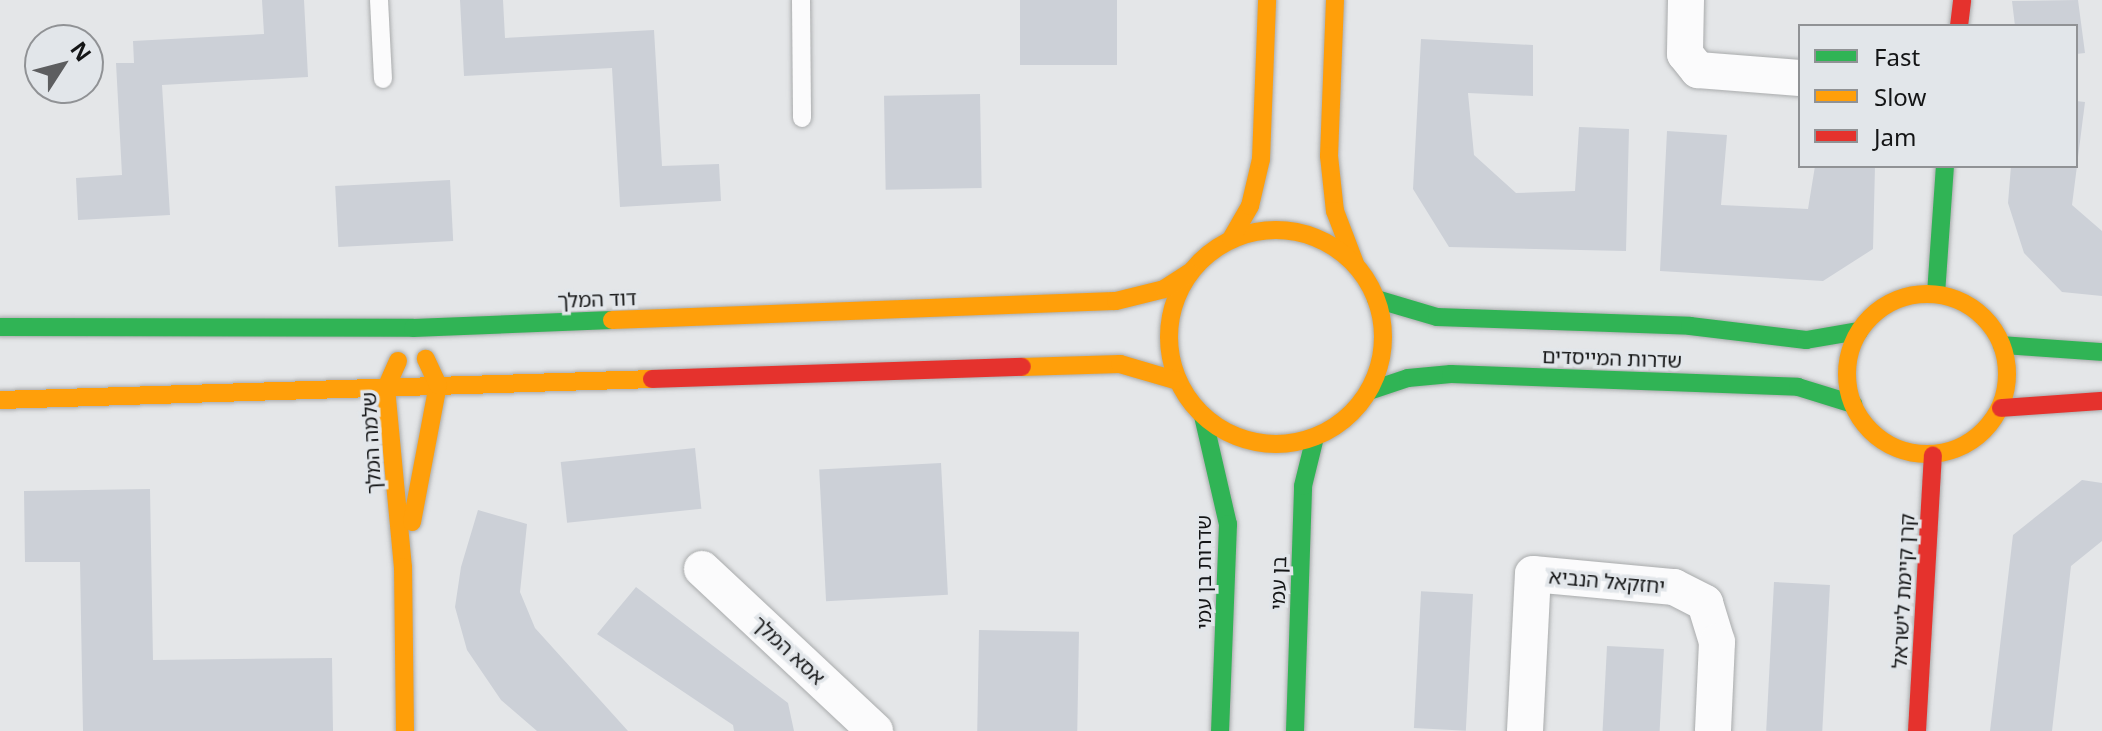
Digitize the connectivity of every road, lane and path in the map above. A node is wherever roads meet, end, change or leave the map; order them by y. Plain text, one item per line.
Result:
1 (379, 0) edge
2 (801, 0) edge
3 (1267, 0) edge
4 (1335, 0) edge
5 (1686, 0) edge
6 (1962, 0) edge
7 (1959, 24) edge
8 (1798, 78) edge
9 (383, 79) dead end
10 (802, 118) dead end
11 (1945, 168) edge
12 (1231, 239) junction
13 (1356, 266) junction
14 (1189, 273) junction
15 (1936, 294) junction
16 (1376, 299) junction
17 (0, 327) edge
18 (413, 328) junction
19 (1859, 331) junction
20 (2002, 345) junction
21 (2102, 352) edge
22 (1178, 381) junction
23 (438, 385) junction
24 (386, 388) junction
25 (1369, 391) junction
26 (0, 400) edge
27 (2102, 401) edge
28 (1853, 404) junction
29 (2001, 408) junction
30 (1203, 416) junction
31 (1315, 437) junction
32 (1933, 455) junction
33 (403, 567) junction
34 (702, 569) dead end
35 (405, 731) edge
36 (875, 731) edge
37 (1220, 731) edge
38 (1295, 731) edge
39 (1525, 731) edge
40 (1713, 731) edge
41 (1917, 731) edge

1 - 9 lane
2 - 10 lane
3 - 12 street
4 - 13 street
5 - 8 street
6 - 7 street
11 - 15 street
12 - 13 street
12 - 14 street
13 - 16 street
14 - 18 street, דוד המלך
14 - 22 street
15 - 19 street
15 - 20 street
16 - 19 street, שדרות המייסדים
16 - 25 street
17 - 18 street, דוד המלך
18 - 23 street
18 - 24 street, שלמה המלך
19 - 28 street
20 - 21 street
20 - 29 street
22 - 23 street
22 - 30 street
23 - 24 street
23 - 33 street, שלמה המלך
24 - 26 street
24 - 33 street, שלמה המלך
25 - 28 street, שדרות המייסדים
25 - 31 street
27 - 29 street
28 - 32 street
29 - 32 street
30 - 31 street
30 - 37 street, שדרות בן עמי
31 - 38 street, בן עמי
32 - 41 street, קרן קיימת לישראל
33 - 35 street, שלמה המלך
34 - 36 street, אסא המלך
39 - 40 street, יחזקאל הנביא

